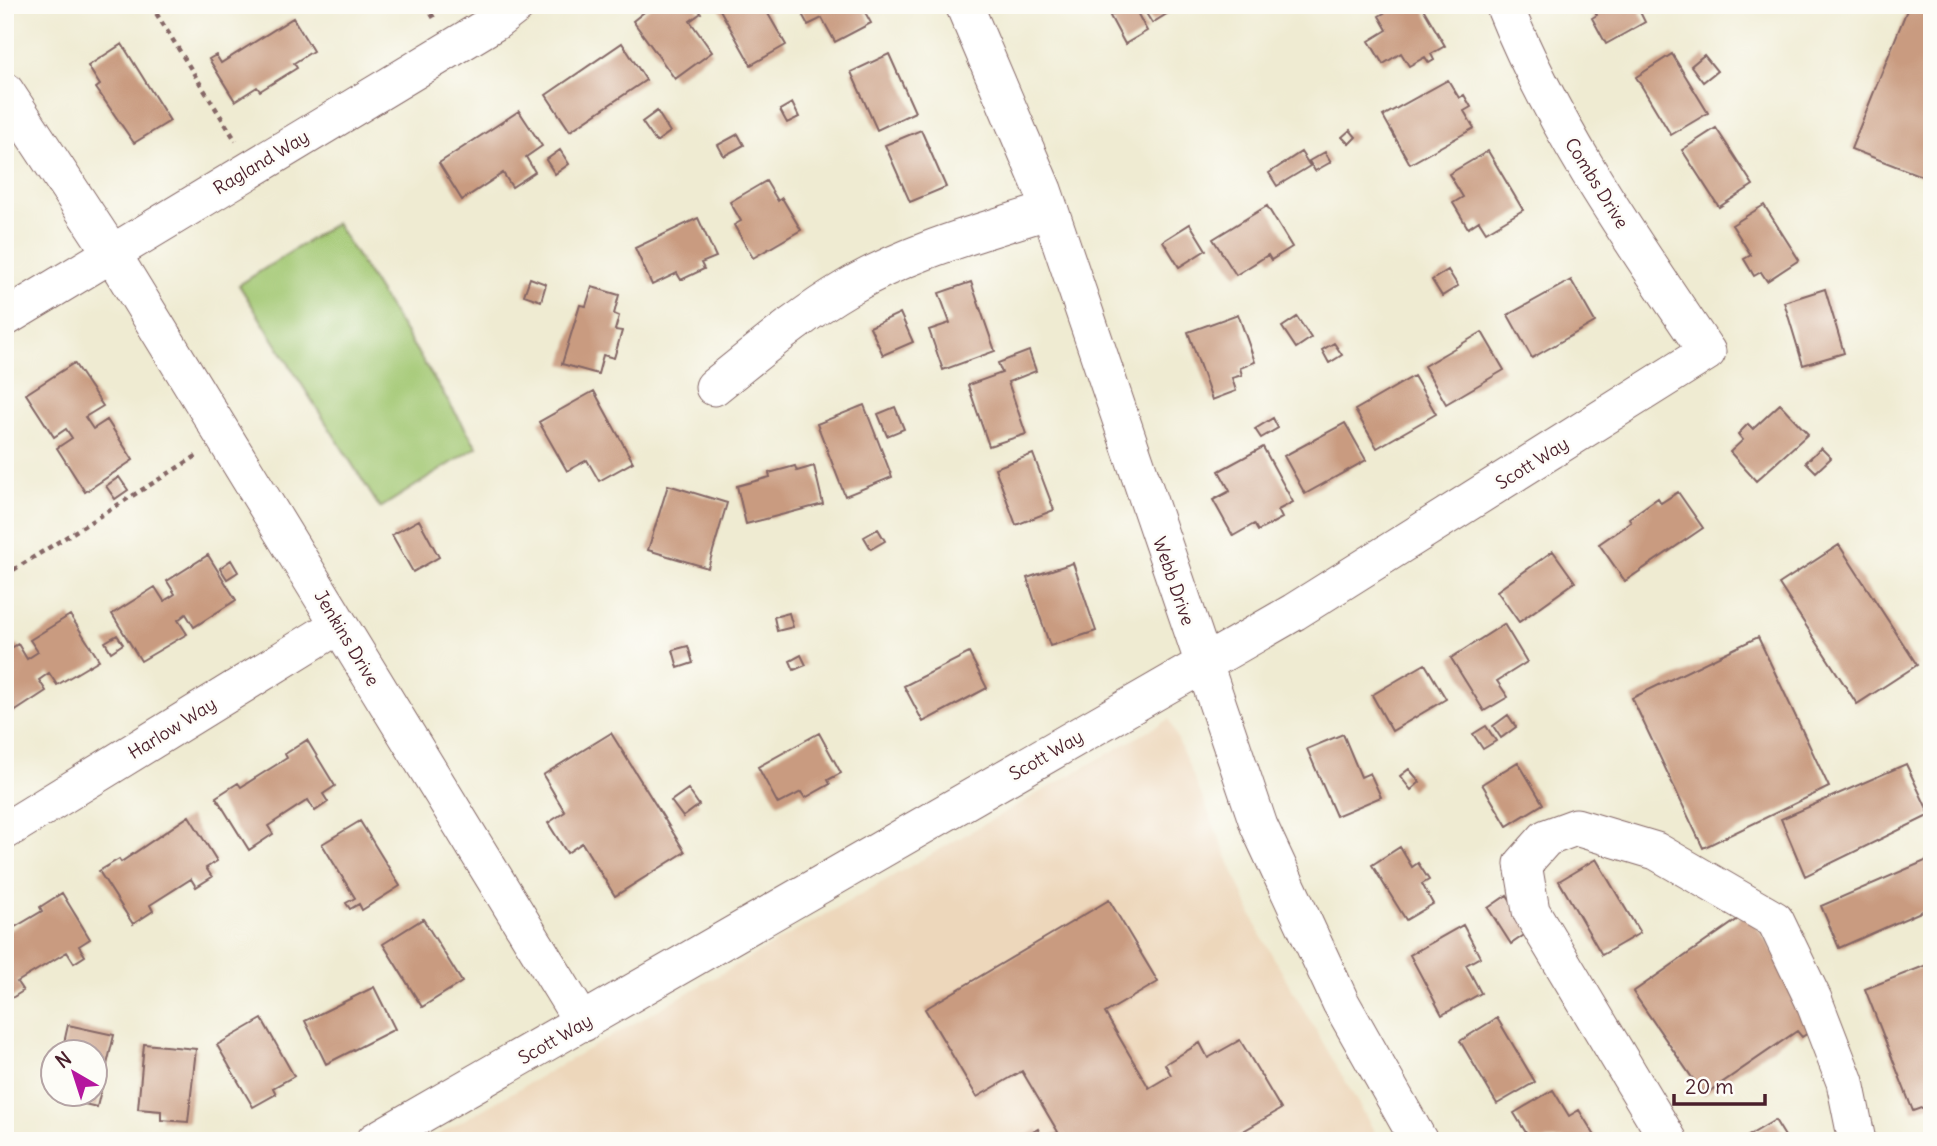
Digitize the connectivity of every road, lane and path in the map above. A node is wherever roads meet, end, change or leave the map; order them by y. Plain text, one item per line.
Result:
1 (151, 5) edge
2 (517, 5) edge
3 (964, 5) edge
4 (1504, 5) edge
5 (5, 91) edge
6 (252, 168) junction
7 (1050, 210) junction
8 (111, 252) junction
9 (5, 318) edge
10 (1707, 352) joint
11 (714, 387) dead end
12 (224, 438) junction
13 (5, 575) edge
14 (339, 625) junction
15 (1203, 665) junction
16 (5, 831) edge
17 (583, 1023) junction
18 (375, 1141) edge
19 (1419, 1141) edge
20 (1669, 1141) edge
21 (1857, 1141) edge

1 - 6 path
2 - 6 street, Ragland Way
3 - 7 street, Webb Drive
4 - 10 street, Combs Drive
5 - 8 street, Jenkins Drive
6 - 8 street, Ragland Way
7 - 11 street
7 - 15 street, Webb Drive
8 - 9 street, Ragland Way
8 - 12 street, Jenkins Drive
10 - 15 street, Scott Way
12 - 13 path
12 - 14 street, Jenkins Drive
14 - 16 street, Harlow Way
14 - 17 street, Jenkins Drive
15 - 17 street, Scott Way
15 - 19 street, Webb Drive
17 - 18 street, Scott Way
20 - 21 street

